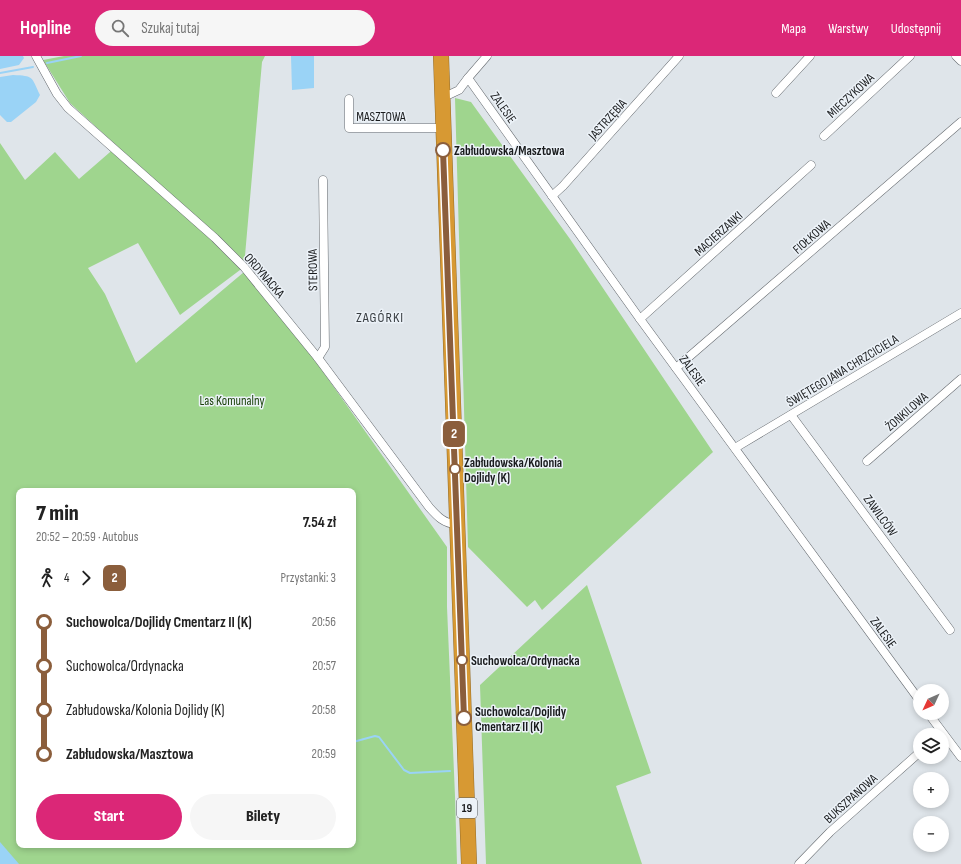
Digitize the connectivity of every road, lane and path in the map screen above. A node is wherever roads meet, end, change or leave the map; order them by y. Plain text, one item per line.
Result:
1 (36, 56) edge
2 (441, 56) edge
3 (487, 56) edge
4 (679, 56) edge
5 (810, 56) edge
6 (910, 56) edge
7 (956, 56) edge
8 (961, 61) edge
9 (468, 78) junction
10 (776, 93) dead end
11 (442, 98) junction
12 (349, 99) dead end
13 (961, 122) edge
14 (442, 128) junction
15 (824, 136) dead end
16 (811, 165) dead end
17 (323, 180) dead end
18 (552, 196) junction
19 (961, 313) edge
20 (640, 319) junction
21 (318, 358) junction
22 (676, 368) junction
23 (961, 379) edge
24 (791, 415) junction
25 (735, 448) junction
26 (868, 461) dead end
27 (457, 524) junction
28 (950, 630) dead end
29 (913, 692) edge
30 (949, 743) edge
31 (961, 757) edge
32 (913, 758) edge
33 (469, 864) edge
34 (799, 864) edge

1 - 21 street, ORDYNACKA
2 - 11 highway, 19
3 - 9 street
4 - 18 street, JASTRZĘBIA
5 - 10 street
6 - 15 street, MIECZYKOWA
7 - 8 street
9 - 11 street
9 - 18 street, ZALESIE
11 - 14 highway, 19
12 - 14 street, MASZTOWA
13 - 22 street, FIOŁKOWA
14 - 27 highway, 19
16 - 20 street, MACIERZANKI
17 - 21 street, STEROWA
18 - 20 street, ZALESIE
19 - 24 street, ŚWIĘTEGO JANA CHRZCICIELA
20 - 22 street, ZALESIE
21 - 27 street, ORDYNACKA
22 - 25 street, ZALESIE
23 - 26 street, ŻONKILOWA
24 - 25 street, ŚWIĘTEGO JANA CHRZCICIELA
24 - 28 street, ZAWILCÓW
25 - 29 street, ZALESIE
27 - 33 highway, 19
30 - 31 street
32 - 34 street, BUKSZPANOWA

